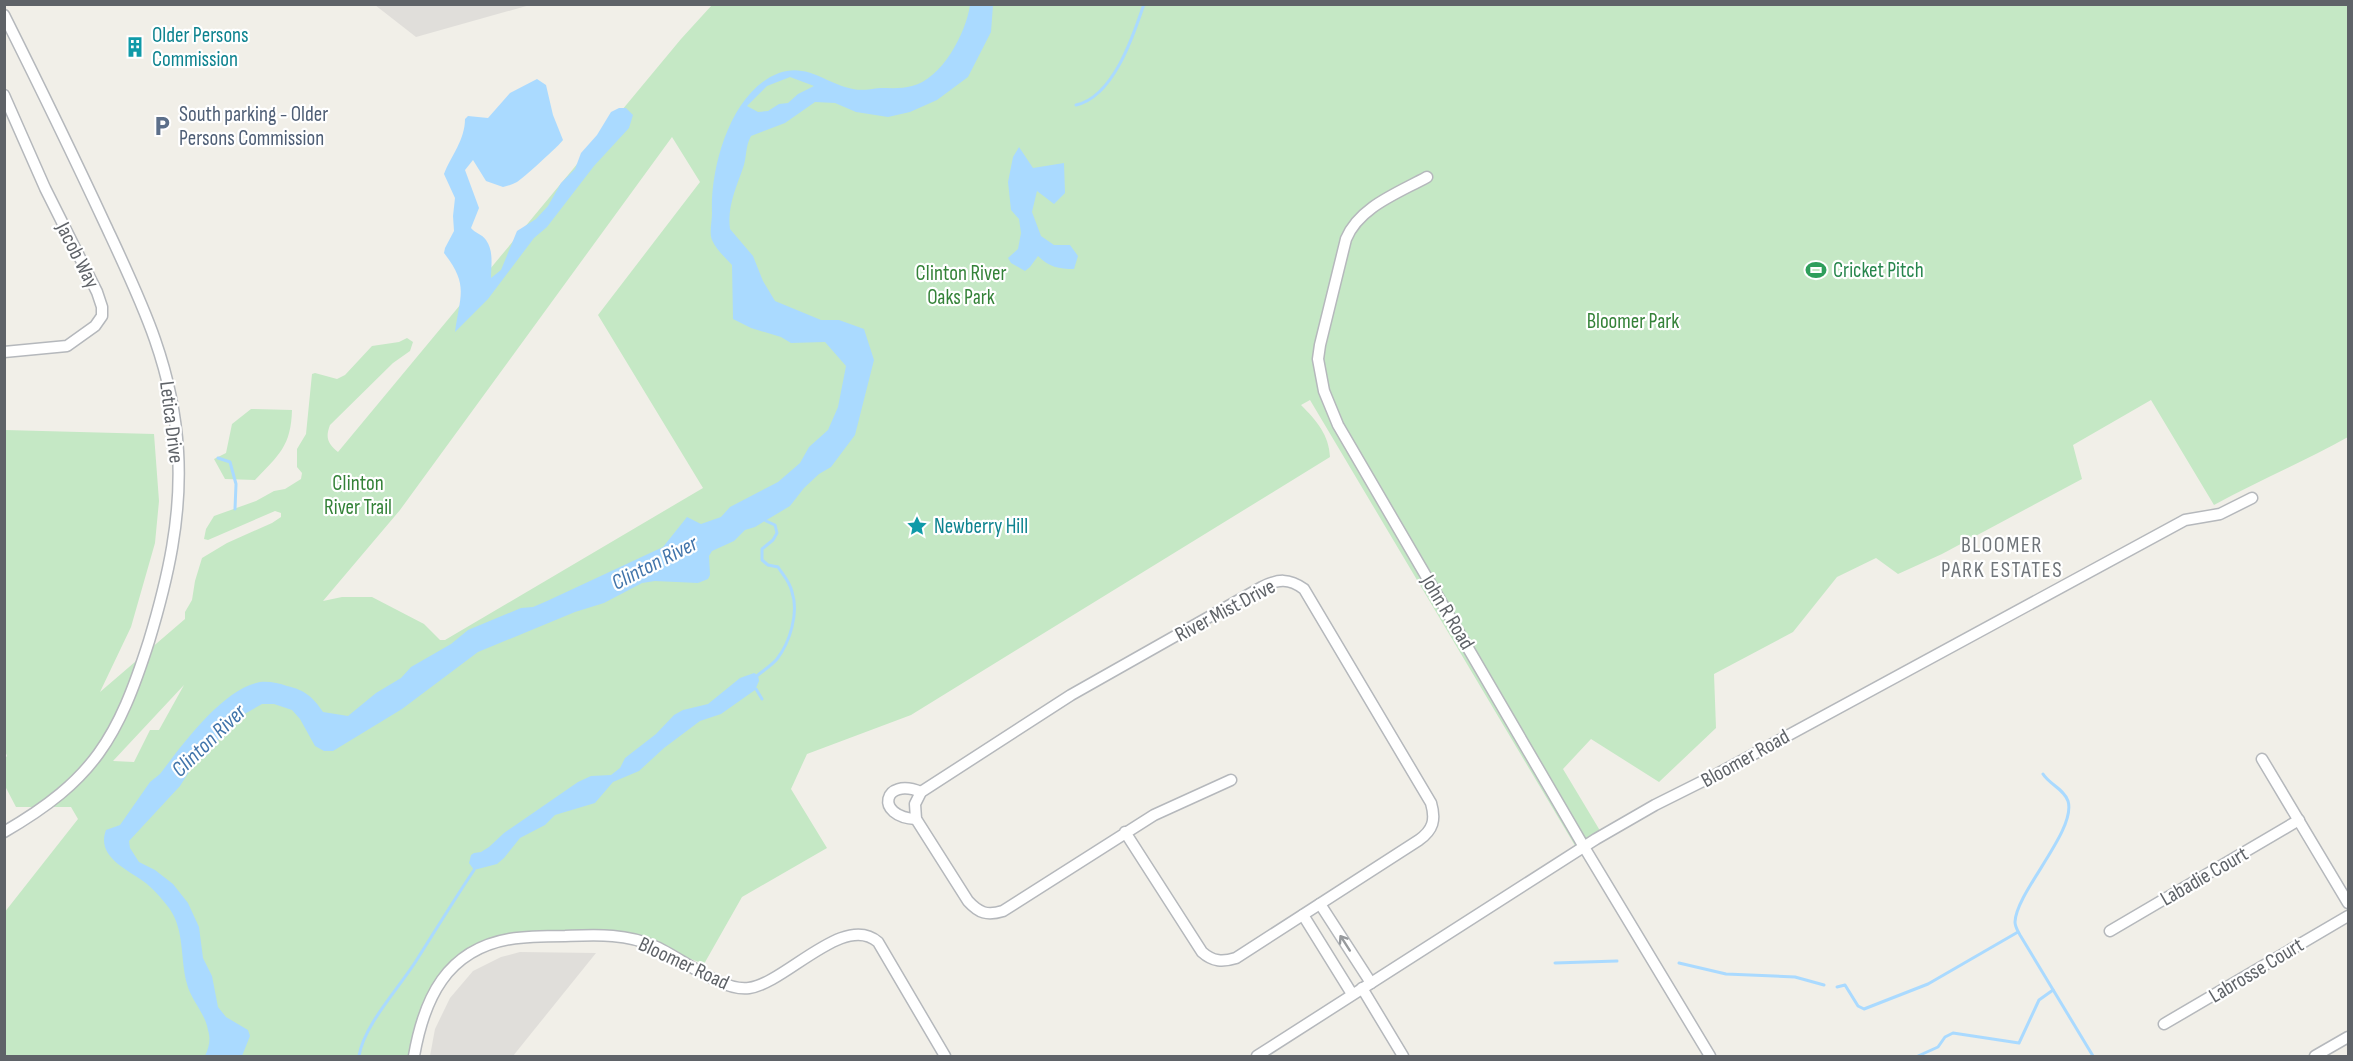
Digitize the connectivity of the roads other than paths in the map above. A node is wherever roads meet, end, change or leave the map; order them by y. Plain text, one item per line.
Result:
1 (4, 15) edge
2 (4, 95) edge
3 (1427, 177) dead end
4 (4, 352) edge
5 (2252, 498) dead end
6 (2262, 759) dead end
7 (1231, 780) dead end
8 (921, 792) junction
9 (916, 819) junction
10 (2299, 820) junction
11 (4, 832) edge
12 (1125, 832) junction
13 (1584, 847) junction
14 (2349, 903) edge
15 (1320, 904) junction
16 (1303, 915) junction
17 (2349, 916) edge
18 (2110, 931) dead end
19 (1362, 988) junction
20 (2164, 1024) dead end
21 (2349, 1037) edge
22 (414, 1056) edge
23 (945, 1056) edge
24 (1257, 1056) edge
25 (1403, 1056) edge
26 (1710, 1056) edge
27 (2315, 1056) edge

1 - 11 street, Letica Drive
2 - 4 street, Jacob Way
3 - 13 street, John R Road
5 - 13 street, Bloomer Road
6 - 10 street
7 - 12 street
8 - 9 street
8 - 9 street
8 - 15 street, River Mist Drive
9 - 12 street
10 - 14 street
10 - 18 street, Labadie Court
12 - 16 street, River Mist Drive
13 - 19 street, Bloomer Road
13 - 26 street, John R Road
15 - 16 street, River Mist Drive
19 -> 15 street
16 - 19 street
17 - 20 street, Labrosse Court
19 - 24 street, Bloomer Road
19 - 25 street
21 - 27 street
22 - 23 street, Bloomer Road

